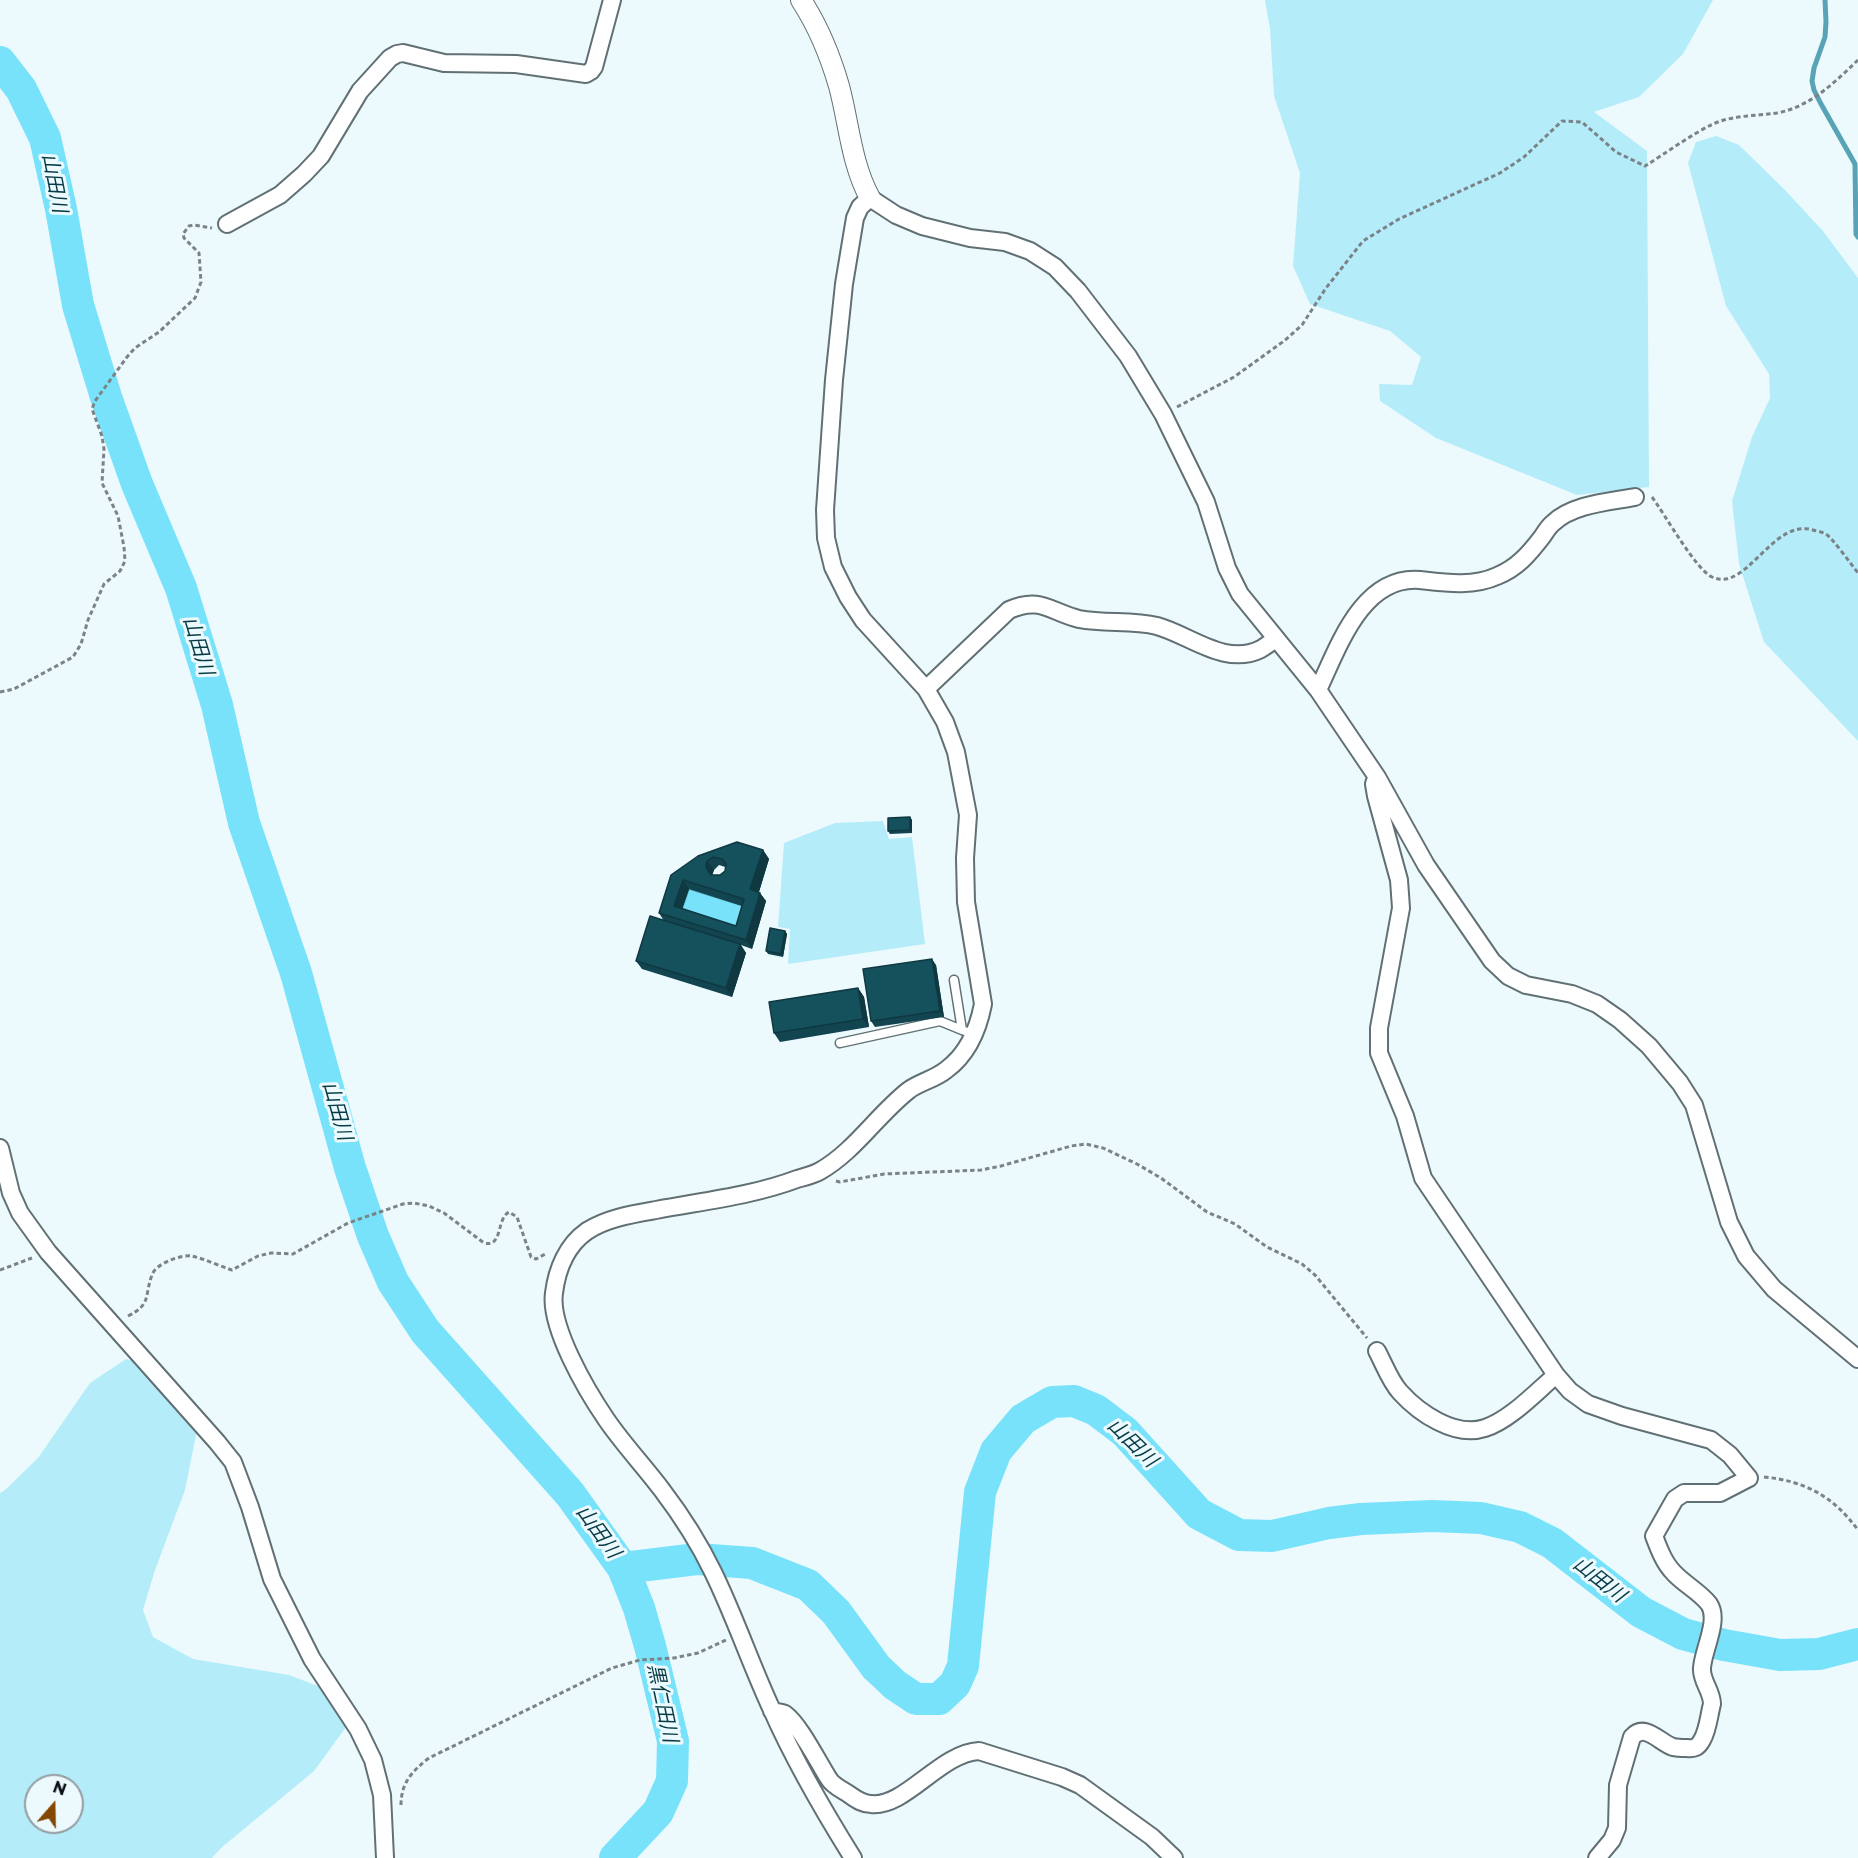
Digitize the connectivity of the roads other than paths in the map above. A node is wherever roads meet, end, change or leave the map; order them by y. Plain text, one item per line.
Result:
1 (612, 0) edge
2 (801, 0) edge
3 (870, 198) junction
4 (227, 224) road end
5 (1635, 497) road end
6 (1276, 639) junction
7 (926, 689) junction
8 (1318, 690) junction
9 (1377, 777) junction
10 (954, 981) dead end
11 (968, 1032) junction
12 (840, 1043) dead end
13 (0, 1148) edge
14 (1377, 1351) road end
15 (1855, 1354) edge
16 (1556, 1375) junction
17 (772, 1711) junction
18 (385, 1858) edge
19 (853, 1858) edge
20 (1174, 1858) edge
21 (1597, 1858) edge

1 - 4 street
2 - 3 street
3 - 6 street
3 - 7 street
5 - 8 street
6 - 7 street
6 - 8 street
7 - 11 street
8 - 9 street
9 - 15 street
9 - 16 street
10 - 11 lane
11 - 12 lane
11 - 17 street
13 - 18 street
14 - 16 street
16 - 21 street
17 - 19 street
17 - 20 street

